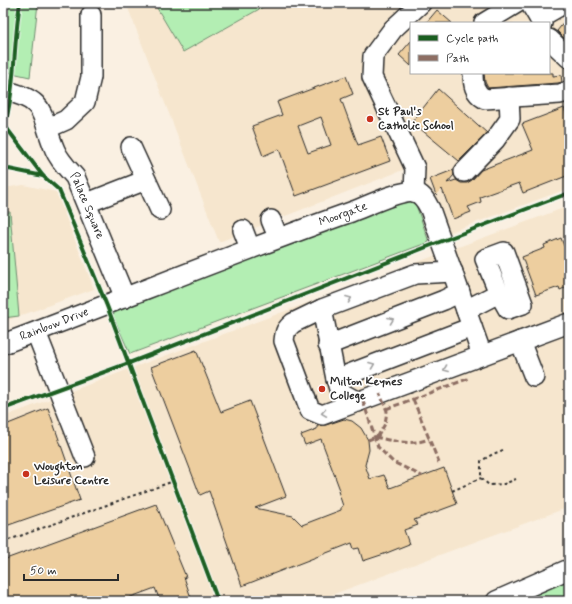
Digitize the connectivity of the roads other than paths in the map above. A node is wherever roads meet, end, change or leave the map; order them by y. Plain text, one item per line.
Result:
1 (420, 3) edge
2 (517, 3) edge
3 (564, 3) edge
4 (91, 15) dead end
5 (537, 15) edge
6 (486, 22) edge
7 (550, 40) edge
8 (569, 58) edge
9 (473, 74) edge
10 (3, 90) edge
11 (569, 91) edge
12 (509, 97) junction
13 (46, 122) junction
14 (131, 147) dead end
15 (464, 172) dead end
16 (146, 180) junction
17 (414, 192) junction
18 (87, 204) junction
19 (160, 210) dead end
20 (243, 230) dead end
21 (250, 248) junction
22 (453, 272) junction
23 (460, 292) junction
24 (499, 293) dead end
25 (125, 298) junction
26 (107, 306) joint
27 (322, 309) junction
28 (469, 318) junction
29 (569, 323) edge
30 (36, 332) junction
31 (520, 341) junction
32 (3, 344) edge
33 (328, 345) junction
34 (482, 355) junction
35 (534, 377) dead end
36 (336, 379) junction
37 (358, 402) junction
38 (85, 457) dead end
39 (569, 569) edge
40 (496, 601) edge

1 - 17 street
2 - 6 street
3 - 5 street
4 - 13 street
7 - 8 street
9 - 12 street
10 - 13 street, Palace Square
11 - 12 street
12 - 15 street
13 - 18 street, Palace Square
14 - 16 street
16 - 18 street
16 - 19 street
17 - 21 street, Moorgate
17 - 22 street
18 - 25 street, Palace Square
20 - 21 street
21 - 25 street, Moorgate
22 - 23 street
27 -> 22 street
23 - 28 street
33 -> 23 street
24 - 28 street
25 - 26 street, Moorgate
26 - 30 street, Rainbow Drive
27 - 33 street
37 -> 27 street
28 - 34 street
36 -> 28 street
29 - 31 street
30 - 32 street, Rainbow Drive
30 - 38 street
31 - 34 street
31 - 35 street
33 - 36 street
34 -> 37 street
36 - 37 street
39 - 40 street

